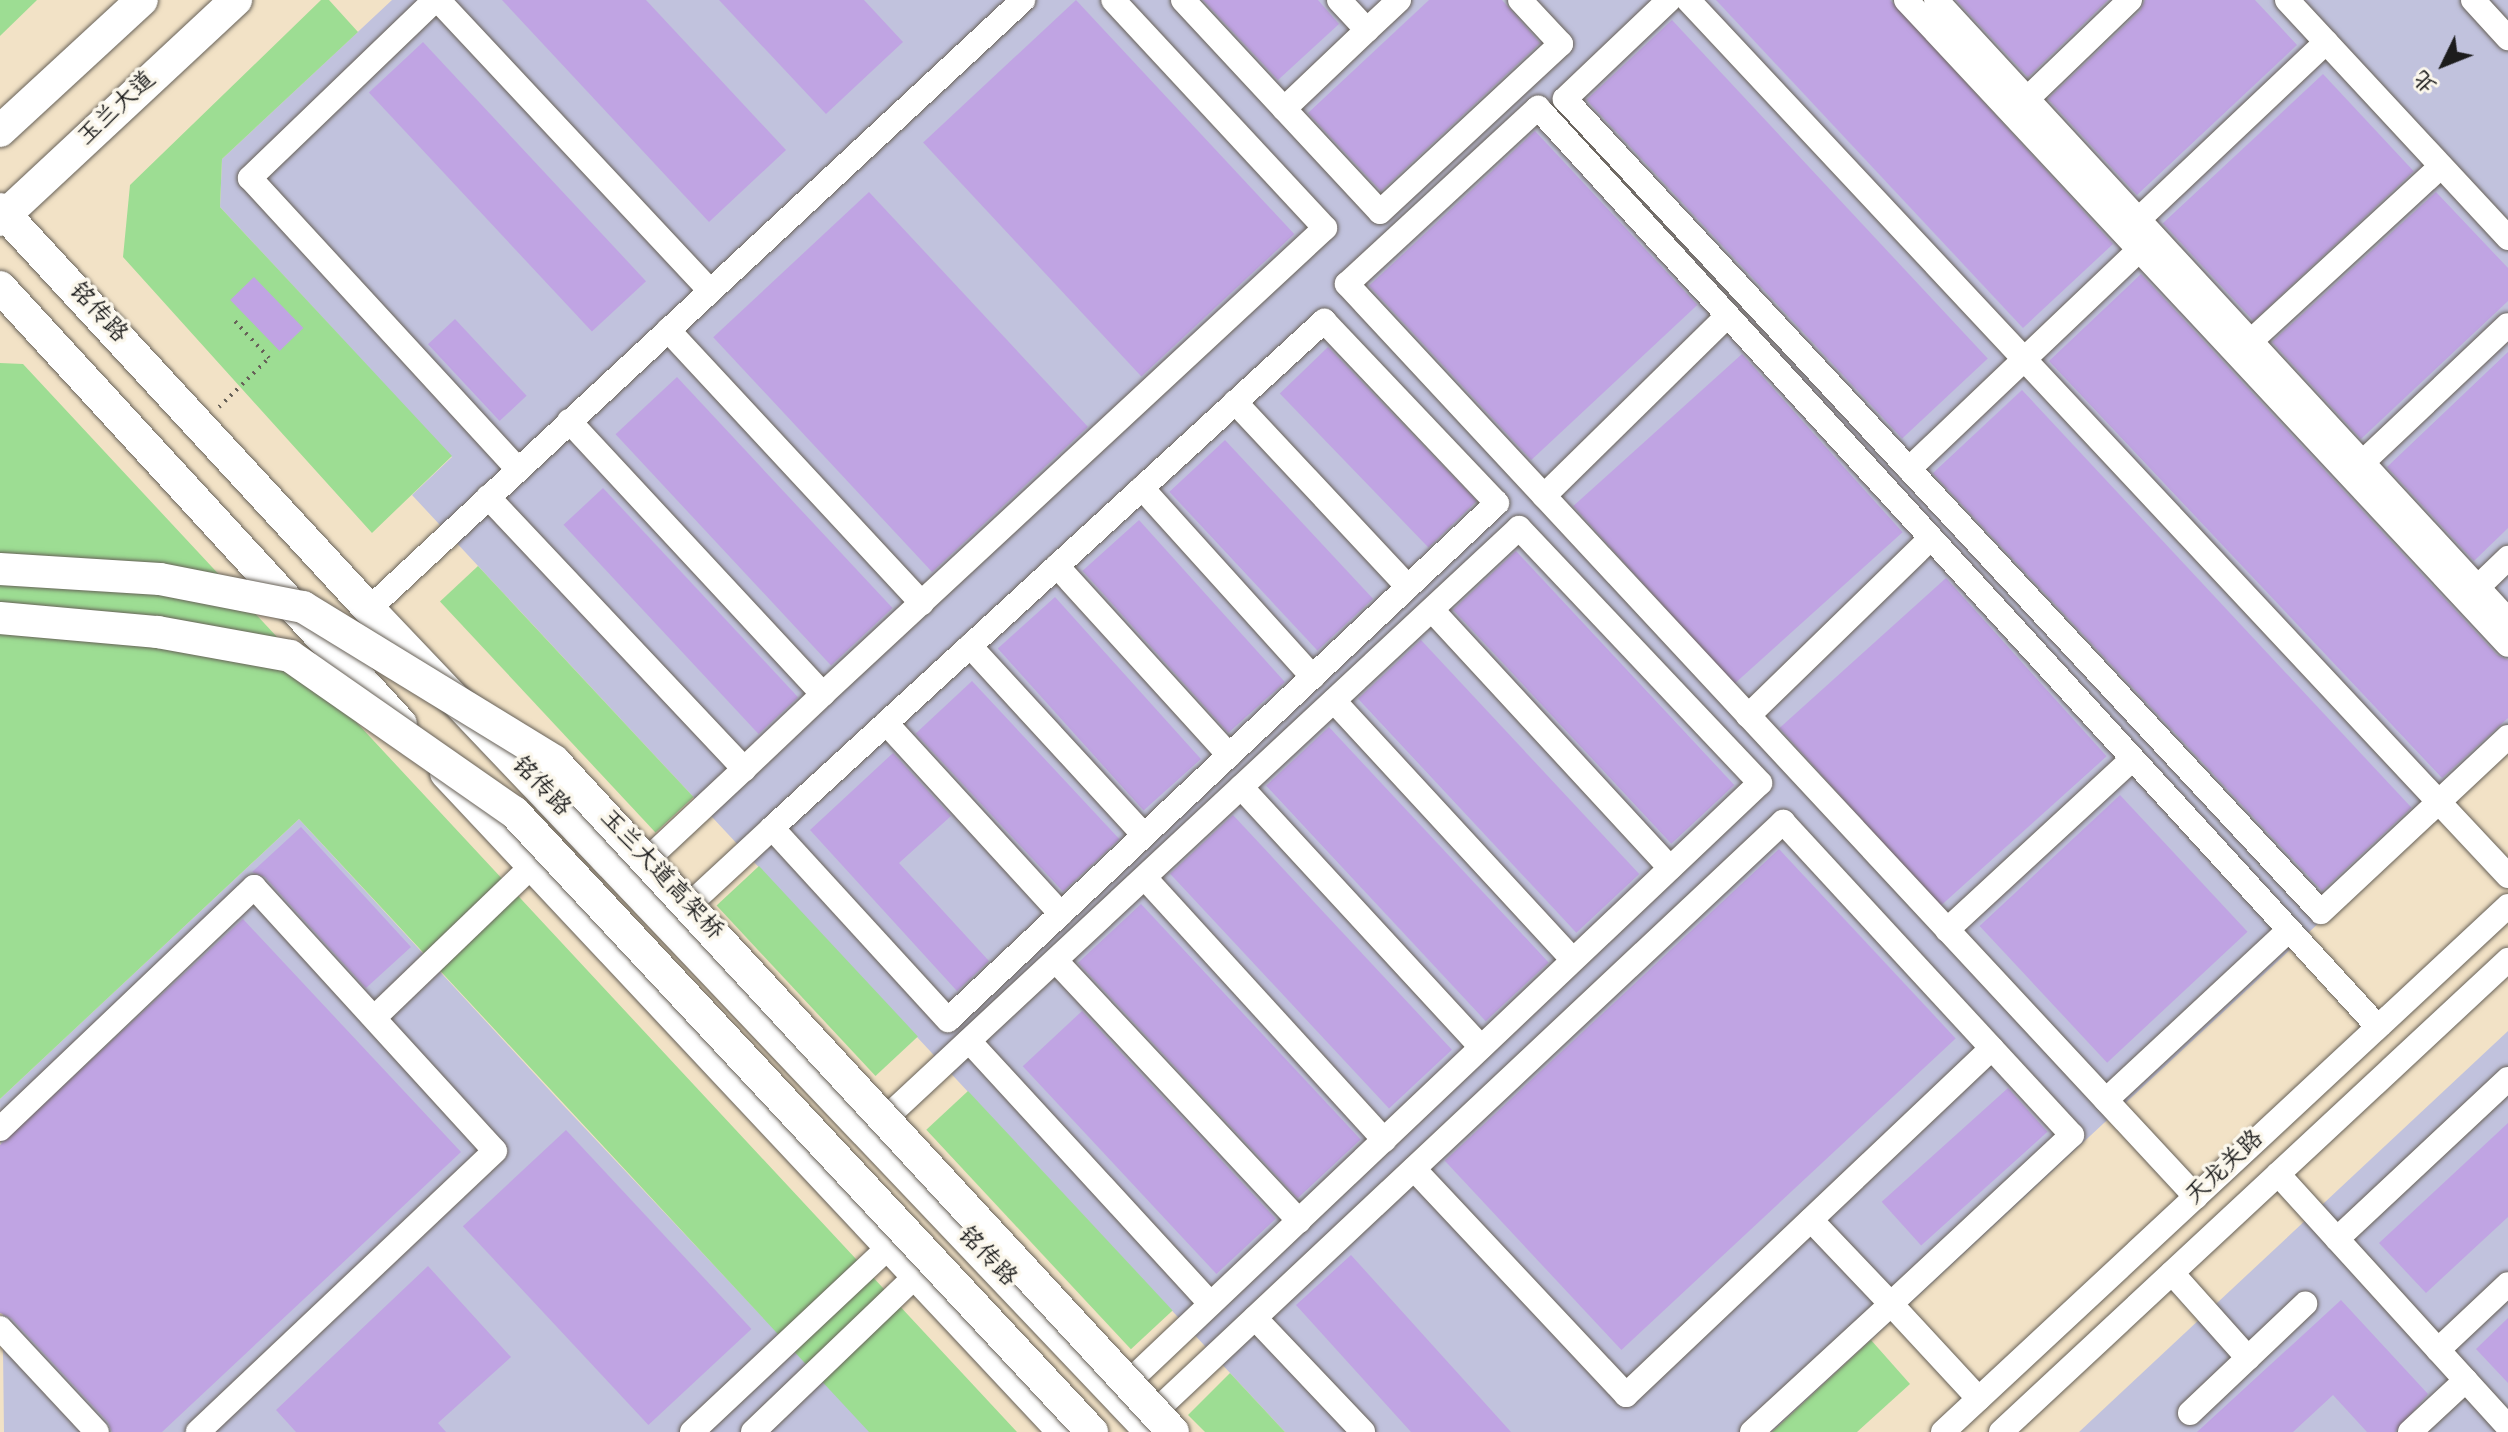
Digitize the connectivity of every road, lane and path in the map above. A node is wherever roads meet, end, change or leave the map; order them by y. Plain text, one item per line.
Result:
1 (142, 0) edge
2 (236, 0) edge
3 (436, 0) edge
4 (1023, 0) edge
5 (1113, 0) edge
6 (1183, 0) edge
7 (1339, 0) edge
8 (1399, 0) edge
9 (1520, 0) edge
10 (1669, 0) edge
11 (1688, 0) edge
12 (1906, 0) edge
13 (1936, 0) edge
14 (2130, 0) edge
15 (2287, 0) edge
16 (2473, 0) edge
17 (1367, 30) junction
18 (2508, 38) edge
19 (2326, 42) junction
20 (2027, 99) junction
21 (1284, 109) junction
22 (0, 131) edge
23 (2441, 166) junction
24 (2, 215) edge
25 (2138, 220) junction
26 (2508, 238) edge
27 (2139, 250) junction
28 (0, 287) edge
29 (710, 291) junction
30 (1727, 316) junction
31 (232, 318) dead end
32 (2508, 325) edge
33 (668, 330) junction
34 (2251, 341) junction
35 (2025, 360) junction
36 (1235, 402) junction
37 (569, 421) junction
38 (200, 425) junction
39 (2363, 462) junction
40 (518, 469) junction
41 (1909, 469) junction
42 (1142, 488) junction
43 (1544, 496) junction
44 (488, 497) junction
45 (1931, 538) junction
46 (2508, 558) edge
47 (1057, 566) junction
48 (0, 569) edge
49 (1408, 587) junction
50 (2478, 587) junction
51 (922, 603) junction
52 (369, 609) junction
53 (1432, 610) junction
54 (0, 618) edge
55 (2508, 620) edge
56 (2508, 645) edge
57 (970, 646) junction
58 (1313, 677) junction
59 (823, 694) junction
60 (1334, 701) junction
61 (1748, 716) junction
62 (886, 723) junction
63 (2508, 737) edge
64 (1229, 755) junction
65 (2132, 759) junction
66 (744, 769) junction
67 (1241, 787) junction
68 (2439, 802) junction
69 (772, 828) junction
70 (1144, 835) junction
71 (533, 865) junction
72 (1670, 868) junction
73 (2508, 876) edge
74 (1145, 878) junction
75 (626, 879) junction
76 (2508, 906) edge
77 (1061, 914) junction
78 (669, 924) junction
79 (1947, 930) junction
80 (2289, 930) junction
81 (1573, 960) junction
82 (2508, 960) edge
83 (1056, 961) junction
84 (375, 1017) junction
85 (2378, 1027) junction
86 (969, 1041) junction
87 (1481, 1047) junction
88 (1992, 1048) junction
89 (2508, 1079) edge
90 (2106, 1100) junction
91 (0, 1129) edge
92 (869, 1135) junction
93 (1384, 1140) junction
94 (1414, 1169) junction
95 (2278, 1174) junction
96 (2196, 1197) junction
97 (1811, 1220) junction
98 (1299, 1221) junction
99 (2337, 1239) junction
100 (891, 1245) junction
101 (2172, 1273) junction
102 (918, 1274) junction
103 (2508, 1284) edge
104 (1211, 1304) junction
105 (1891, 1304) junction
106 (2305, 1304) dead end
107 (1255, 1318) junction
108 (0, 1328) edge
109 (2438, 1350) junction
110 (2248, 1358) junction
111 (2466, 1380) junction
112 (1116, 1395) junction
113 (1979, 1399) junction
114 (2190, 1413) dead end
115 (2508, 1427) edge
116 (1156, 1429) edge
117 (97, 1432) edge
118 (198, 1432) edge
119 (692, 1432) edge
120 (753, 1432) edge
121 (1064, 1432) edge
122 (1092, 1432) edge
123 (1363, 1432) edge
124 (1752, 1432) edge
125 (1943, 1432) edge
126 (2001, 1432) edge
127 (2410, 1432) edge

1 - 22 main road
2 - 24 main road, 玉兰大道
3 - 29 street
3 - 40 street
4 - 29 street
5 - 51 street
6 - 21 street
7 - 17 street
8 - 17 street
9 - 21 street
10 - 41 street
11 - 35 street
12 - 27 street
13 - 20 street
14 - 20 street
15 - 19 street
16 - 18 street
17 - 21 street
19 - 23 street
19 - 25 street
20 - 25 street
23 - 26 street
23 - 34 street
24 - 38 main road, 铭传路
25 - 34 street
27 - 35 street
27 - 56 street
28 - 71 main road
29 - 33 street
30 - 43 street
30 - 43 street
30 - 45 street
31 - 38 path
32 - 39 street
33 - 37 street
33 - 51 street
34 - 39 street
35 - 41 street
35 - 68 street
36 - 42 street
36 - 49 street
36 - 49 street
37 - 40 street
37 - 59 street
38 - 52 main road, 铭传路
39 - 50 street
40 - 44 street
41 - 68 street
42 - 47 street
42 - 58 street
43 - 61 street
44 - 52 street
44 - 66 street
45 - 61 street
45 - 65 street
46 - 50 street
47 - 57 street
47 - 64 street
48 - 116 main road, 玉兰大道高架桥, bridge
49 - 58 street
50 - 55 street
51 - 59 street
52 - 75 main road, 铭传路
53 - 60 street
53 - 72 street
53 - 72 street
54 - 122 main road, bridge
57 - 62 street
57 - 70 street
58 - 64 street
59 - 66 street
60 - 67 street
60 - 81 street
61 - 79 street
62 - 69 street
62 - 77 street
63 - 68 street
64 - 70 street
65 - 79 street
65 - 80 street
66 - 75 street
67 - 74 street
67 - 87 street
68 - 73 street
69 - 77 street
69 - 78 street
70 - 77 street
71 - 84 street
71 - 100 main road
72 - 81 street
74 - 83 street
74 - 93 street
75 - 78 main road, 铭传路
76 - 85 street, 天龙关路
78 - 92 main road, 铭传路
79 - 90 street
80 - 85 street
80 - 90 street
81 - 87 street
82 - 95 street, 天龙关路
83 - 86 street
83 - 98 street
84 - 91 street
84 - 118 street
85 - 96 street, 天龙关路
86 - 92 street
86 - 104 street
87 - 93 street
88 - 94 street
88 - 97 street
88 - 105 street
89 - 99 street
90 - 96 street
92 - 112 main road, 铭传路
93 - 98 street
94 - 97 street
94 - 107 street
95 - 99 street
95 - 101 street, 天龙关路
96 - 113 street, 天龙关路
97 - 105 street
98 - 104 street
99 - 109 street
100 - 102 main road
100 - 119 street
101 - 110 street
101 - 126 street, 天龙关路
102 - 120 street
102 - 121 main road
103 - 109 street
104 - 112 street
105 - 113 street
105 - 124 street
106 - 110 street
107 - 116 street
107 - 123 street
108 - 117 street
109 - 111 street
110 - 114 street
111 - 115 street
111 - 127 street
112 - 116 main road, 铭传路
113 - 125 street, 天龙关路

